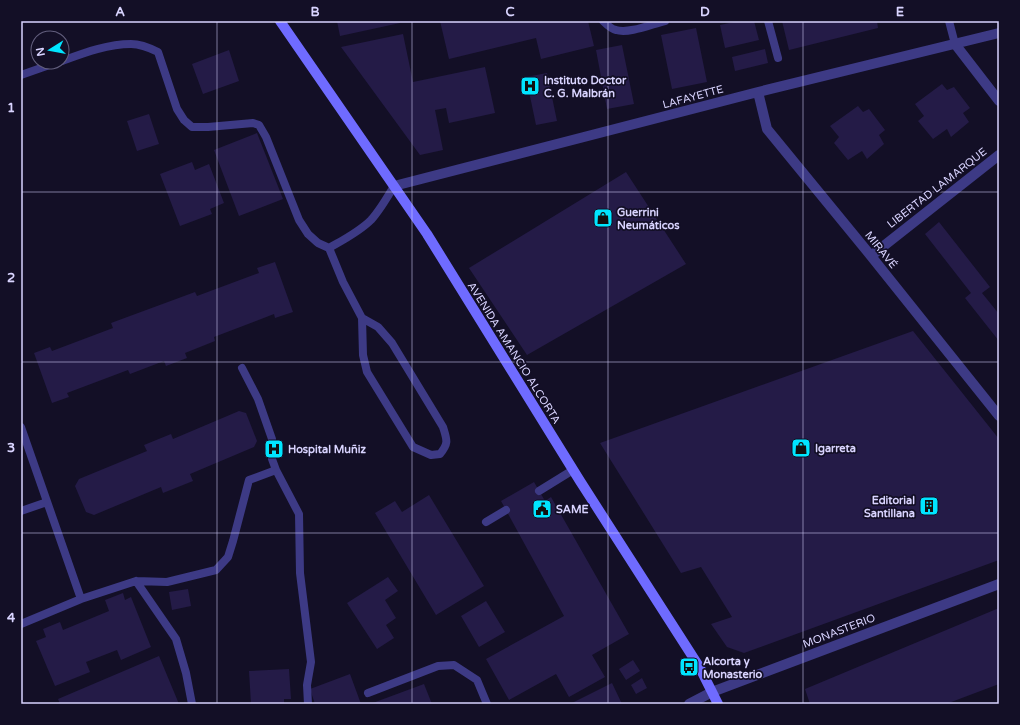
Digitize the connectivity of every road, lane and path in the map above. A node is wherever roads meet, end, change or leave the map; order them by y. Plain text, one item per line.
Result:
1 (280, 21) edge
2 (603, 21) edge
3 (664, 21) edge
4 (768, 21) edge
5 (949, 21) edge
6 (999, 34) edge
7 (955, 44) junction
8 (70, 58) edge
9 (778, 58) dead end
10 (35, 70) edge
11 (21, 75) edge
12 (758, 92) junction
13 (999, 101) edge
14 (999, 155) edge
15 (394, 186) junction
16 (329, 248) junction
17 (871, 256) junction
18 (362, 318) junction
19 (242, 368) dead end
20 (999, 416) edge
21 (21, 427) edge
22 (276, 470) junction
23 (573, 470) junction
24 (539, 491) dead end
25 (47, 502) junction
26 (506, 510) dead end
27 (21, 512) edge
28 (486, 522) dead end
29 (136, 581) junction
30 (999, 584) edge
31 (81, 598) junction
32 (21, 624) edge
33 (712, 692) junction
34 (368, 693) dead end
35 (192, 704) edge
36 (308, 704) edge
37 (487, 704) edge
38 (689, 704) edge
39 (718, 704) edge

1 - 15 main road, AVENIDA AMANCIO ALCORTA
2 - 3 lane
4 - 9 lane
5 - 7 lane
6 - 7 street, LAFAYETTE
7 - 12 street, LAFAYETTE
7 - 13 street
8 - 16 lane
10 - 11 lane
12 - 15 street, LAFAYETTE
12 - 17 street, MIRAVÉ
14 - 17 street, LIBERTAD LAMARQUE
15 - 16 lane
15 - 23 main road, AVENIDA AMANCIO ALCORTA
16 - 18 lane
17 - 20 street, MIRAVÉ
18 - 18 lane
19 - 22 lane
21 - 25 lane
22 - 29 lane
22 - 36 lane
23 - 24 lane
23 - 33 main road, AVENIDA AMANCIO ALCORTA
25 - 27 lane
25 - 31 lane
26 - 28 lane
29 - 31 lane
29 - 35 lane
30 - 33 street, MONASTERIO
31 - 32 lane
33 - 38 street, MONASTERIO
33 - 39 main road, AVENIDA AMANCIO ALCORTA
34 - 37 lane

